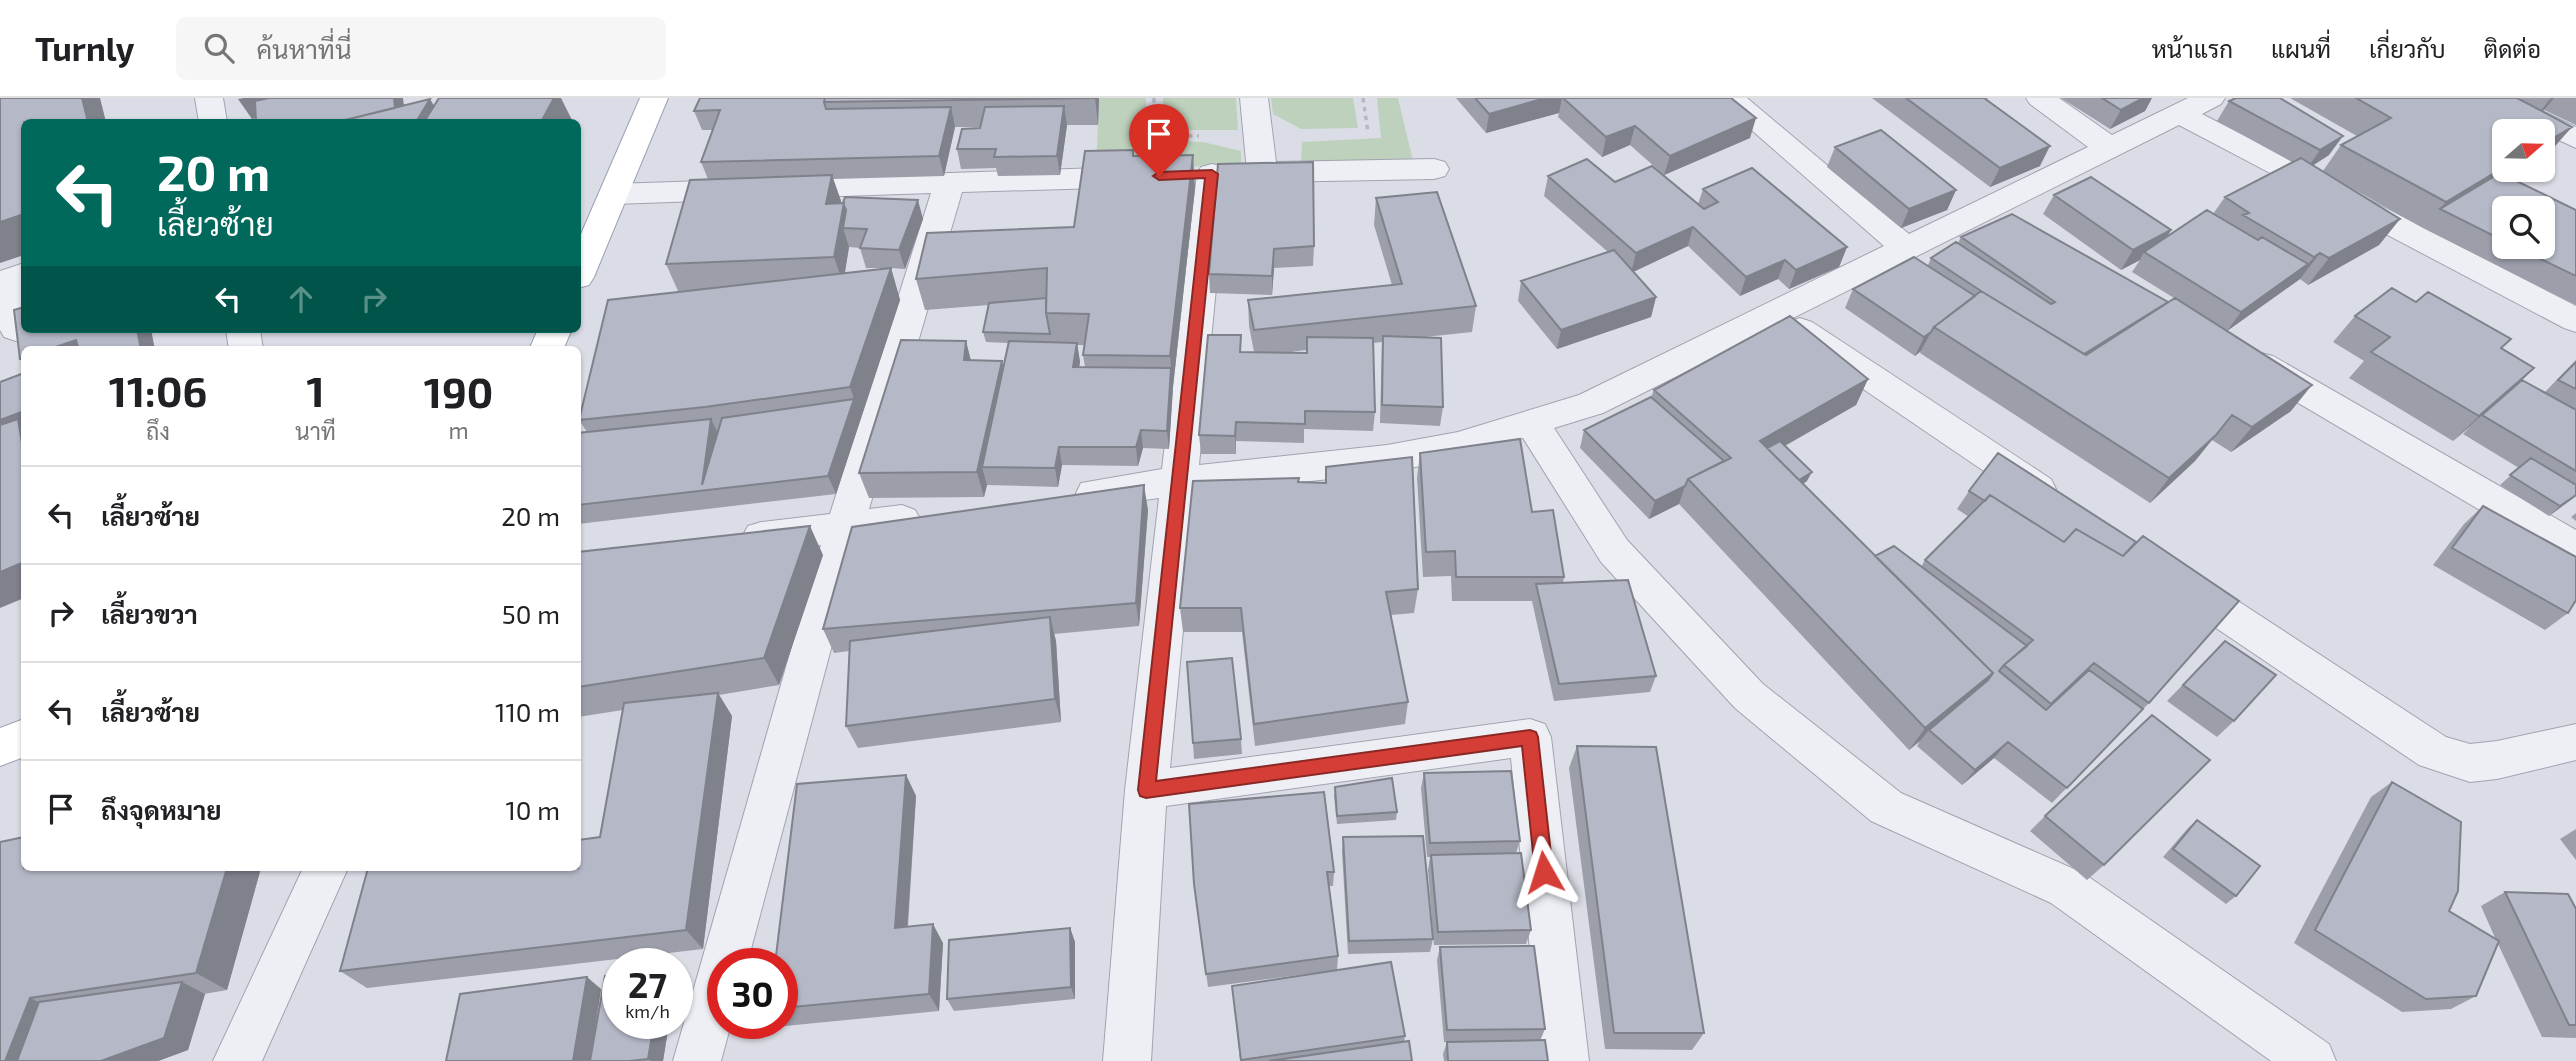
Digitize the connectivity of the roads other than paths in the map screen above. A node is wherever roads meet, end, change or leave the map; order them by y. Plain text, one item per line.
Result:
1 (209, 98) edge
2 (654, 98) edge
3 (1254, 98) edge
4 (1729, 98) edge
5 (2039, 98) edge
6 (2211, 98) edge
7 (2491, 98) edge
8 (2180, 114) junction
9 (212, 119) edge
10 (2576, 139) edge
11 (2110, 148) junction
12 (1434, 169) dead end
13 (1262, 172) junction
14 (1184, 175) junction
15 (950, 183) junction
16 (614, 194) junction
17 (1990, 208) junction
18 (2026, 229) edge
19 (1906, 248) junction
20 (581, 270) edge
21 (21, 275) edge
22 (1774, 313) junction
23 (2576, 320) edge
24 (14, 329) edge
25 (2229, 346) edge
26 (1532, 423) junction
27 (1180, 481) junction
28 (1059, 498) edge
29 (2064, 506) edge
30 (938, 515) edge
31 (844, 529) junction
32 (724, 541) edge
33 (2576, 548) edge
34 (2156, 567) edge
35 (21, 738) edge
36 (2576, 742) edge
37 (0, 748) edge
38 (1146, 790) junction
39 (325, 871) edge
40 (728, 948) edge
41 (707, 1024) edge
42 (237, 1061) edge
43 (697, 1061) edge
44 (1127, 1061) edge
45 (1565, 1061) edge
46 (2312, 1061) edge

1 - 9 street
2 - 16 main road
3 - 13 street
4 - 19 street
5 - 11 street
6 - 8 street
7 - 10 street
8 - 11 street
8 - 23 street
11 - 17 street
12 - 13 street
13 - 14 street
14 - 15 street
14 - 27 street
15 - 16 street
15 - 31 street
16 - 20 main road
17 - 18 street
17 - 19 street
19 - 22 street
21 - 24 street
22 - 26 street
22 - 29 street
25 - 33 street
26 - 27 street
26 - 46 street
27 - 28 street
27 - 38 street
30 - 31 street
31 - 32 street
31 - 40 street
34 - 36 street
35 - 37 main road
38 - 44 street
38 - 45 street
39 - 42 street
41 - 43 street

